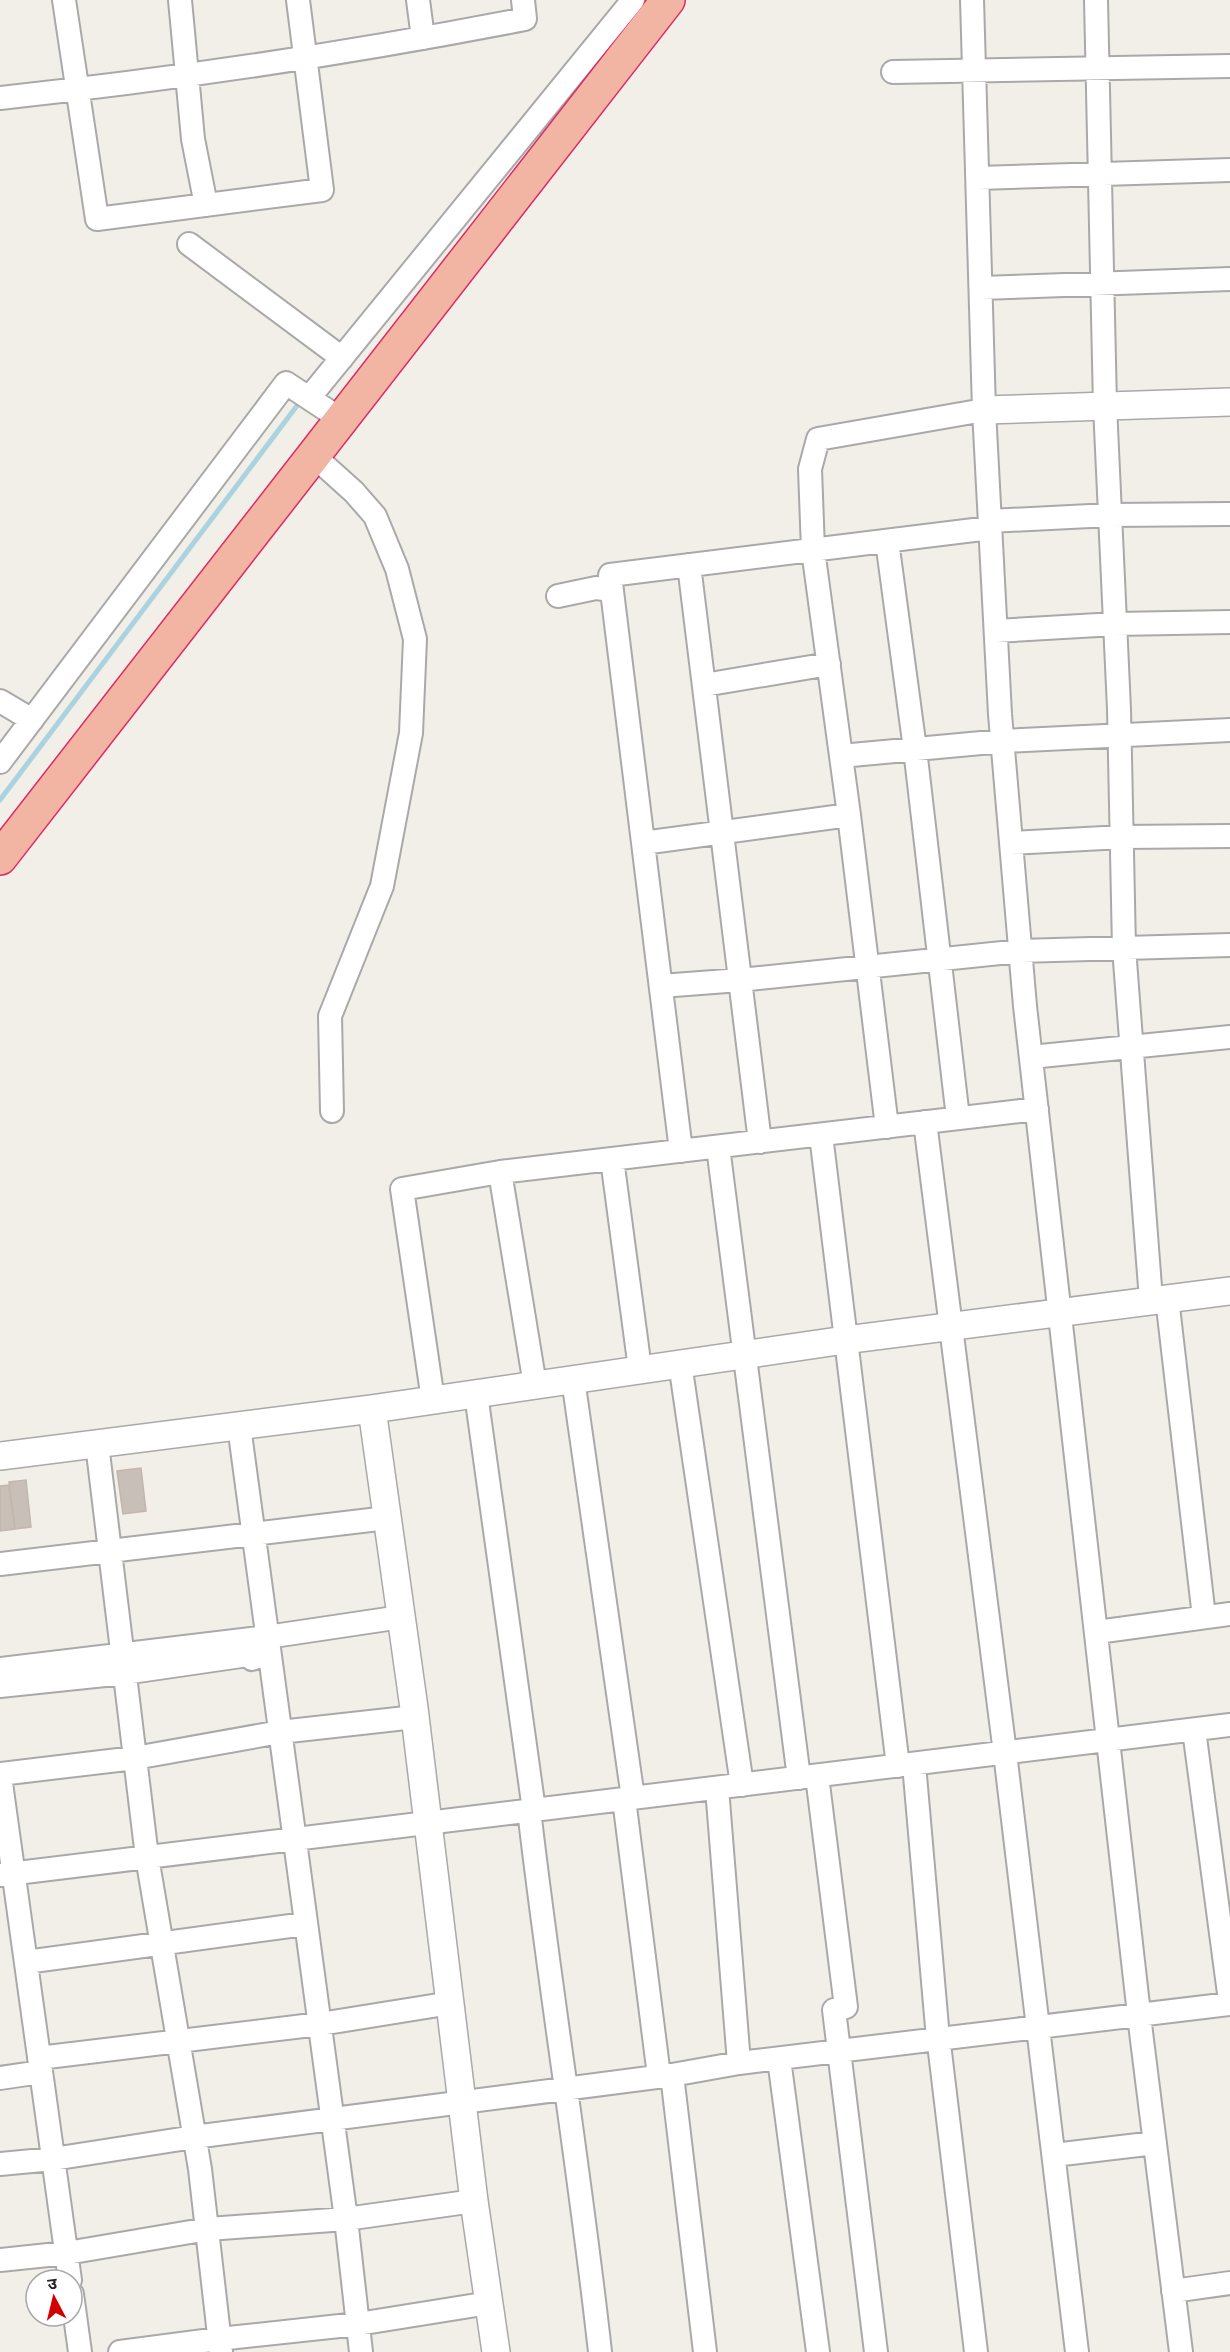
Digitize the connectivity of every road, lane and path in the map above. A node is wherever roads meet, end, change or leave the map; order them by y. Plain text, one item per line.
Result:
1 (64, 0) edge
2 (180, 0) edge
3 (298, 0) edge
4 (418, 0) edge
5 (524, 0) edge
6 (633, 0) edge
7 (668, 0) edge
8 (972, 0) edge
9 (1096, 0) edge
10 (423, 38) junction
11 (306, 59) junction
12 (1230, 66) edge
13 (1098, 68) junction
14 (974, 70) junction
15 (893, 72) dead end
16 (187, 74) junction
17 (78, 89) junction
18 (0, 98) edge
19 (1230, 170) edge
20 (1101, 174) junction
21 (978, 178) junction
22 (206, 205) junction
23 (189, 244) dead end
24 (1230, 279) edge
25 (1102, 283) junction
26 (981, 288) junction
27 (342, 358) junction
28 (309, 398) junction
29 (1230, 402) edge
30 (1105, 406) junction
31 (984, 410) junction
32 (342, 420) junction
33 (314, 456) junction
34 (1230, 514) edge
35 (1110, 515) junction
36 (990, 525) junction
37 (887, 541) junction
38 (813, 550) junction
39 (690, 565) junction
40 (612, 590) junction
41 (558, 596) dead end
42 (1230, 622) edge
43 (1115, 624) junction
44 (996, 631) junction
45 (829, 664) junction
46 (704, 685) junction
47 (0, 700) edge
48 (32, 720) junction
49 (1230, 730) edge
50 (1120, 734) junction
51 (1003, 741) junction
52 (915, 749) junction
53 (841, 756) junction
54 (0, 762) edge
55 (849, 815) junction
56 (722, 832) junction
57 (1230, 836) edge
58 (1122, 837) junction
59 (643, 843) junction
60 (1011, 843) junction
61 (0, 858) edge
62 (1230, 945) edge
63 (1124, 948) junction
64 (1020, 951) junction
65 (939, 960) junction
66 (867, 966) junction
67 (740, 980) junction
68 (661, 986) junction
69 (1230, 1037) edge
70 (1131, 1046) junction
71 (1031, 1057) junction
72 (1037, 1109) junction
73 (332, 1111) dead end
74 (958, 1118) junction
75 (925, 1122) junction
76 (887, 1127) junction
77 (821, 1135) junction
78 (760, 1142) junction
79 (718, 1147) junction
80 (681, 1151) junction
81 (612, 1159) junction
82 (500, 1172) junction
83 (1230, 1291) edge
84 (1159, 1299) junction
85 (1060, 1311) junction
86 (951, 1326) junction
87 (845, 1340) junction
88 (745, 1354) junction
89 (680, 1363) junction
90 (640, 1369) junction
91 (573, 1379) junction
92 (535, 1385) junction
93 (476, 1394) junction
94 (433, 1400) junction
95 (372, 1409) junction
96 (239, 1426) junction
97 (97, 1444) junction
98 (0, 1456) edge
99 (387, 1518) junction
100 (254, 1535) junction
101 (110, 1552) junction
102 (0, 1564) edge
103 (1230, 1614) edge
104 (401, 1617) junction
105 (1204, 1617) junction
106 (1097, 1632) junction
107 (268, 1645) junction
108 (123, 1664) junction
109 (0, 1669) edge
110 (0, 1686) edge
111 (415, 1718) junction
112 (1230, 1725) edge
113 (1194, 1730) junction
114 (280, 1732) junction
115 (1109, 1740) junction
116 (1005, 1753) junction
117 (135, 1758) junction
118 (906, 1765) junction
119 (0, 1775) edge
120 (808, 1777) junction
121 (742, 1785) junction
122 (717, 1788) junction
123 (628, 1798) junction
124 (532, 1810) junction
125 (428, 1822) junction
126 (294, 1838) junction
127 (147, 1857) junction
128 (6, 1875) edge
129 (305, 1924) junction
130 (163, 1944) junction
131 (26, 1962) junction
132 (451, 2003) junction
133 (1230, 2003) edge
134 (1139, 2013) junction
135 (320, 2024) junction
136 (1039, 2027) junction
137 (939, 2039) junction
138 (179, 2043) junction
139 (839, 2052) junction
140 (779, 2059) junction
141 (739, 2062) junction
142 (40, 2065) junction
143 (666, 2076) junction
144 (0, 2078) edge
145 (565, 2089) junction
146 (463, 2103) junction
147 (332, 2120) junction
148 (194, 2137) junction
149 (1155, 2143) junction
150 (1054, 2155) junction
151 (53, 2159) junction
152 (0, 2164) edge
153 (474, 2200) junction
154 (346, 2219) junction
155 (208, 2229) junction
156 (66, 2253) junction
157 (0, 2260) edge
158 (68, 2268) edge
159 (1230, 2283) edge
160 (1173, 2291) junction
161 (489, 2302) junction
162 (358, 2324) junction
163 (77, 2328) edge
164 (220, 2345) edge
165 (80, 2352) edge
166 (120, 2352) edge
167 (361, 2352) edge
168 (496, 2352) edge
169 (600, 2352) edge
170 (705, 2352) edge
171 (818, 2352) edge
172 (876, 2352) edge
173 (976, 2352) edge
174 (1077, 2352) edge
175 (1181, 2352) edge

1 - 17 street
2 - 16 street
3 - 11 street
4 - 10 street
5 - 10 street
6 - 27 street
7 - 32 highway
8 - 14 street
9 - 13 street
10 - 11 street
11 - 16 street
11 - 22 street
12 - 13 street
13 - 14 street
13 - 20 street
14 - 15 street
14 - 21 street
16 - 17 street
16 - 22 street
17 - 18 street
17 - 22 street
19 - 20 street
20 - 21 street
20 - 25 street
21 - 26 street
23 - 27 street
24 - 25 street
25 - 26 street
25 - 30 street
26 - 31 street
27 - 28 street
28 - 32 street
28 - 48 street
29 - 30 street
30 - 31 street
30 - 35 street
31 - 36 street
31 - 38 street
32 - 33 highway
33 - 61 highway
33 - 73 street
34 - 35 street
35 - 36 street
35 - 43 street
36 - 37 street
36 - 44 street
37 - 38 street
37 - 52 street
38 - 39 street
38 - 45 street
39 - 40 street
39 - 46 street
40 - 41 street
40 - 59 street
42 - 43 street
43 - 44 street
43 - 50 street
44 - 51 street
45 - 46 street
45 - 53 street
46 - 56 street
47 - 48 street
48 - 54 street
49 - 50 street
50 - 51 street
50 - 58 street
51 - 52 street
51 - 60 street
52 - 53 street
52 - 65 street
53 - 55 street
55 - 56 street
55 - 66 street
56 - 59 street
56 - 67 street
57 - 58 street
58 - 60 street
58 - 63 street
59 - 68 street
60 - 64 street
62 - 63 street
63 - 64 street
63 - 70 street
64 - 65 street
64 - 71 street
65 - 66 street
65 - 74 street
66 - 67 street
66 - 76 street
67 - 68 street
67 - 78 street
68 - 80 street
69 - 70 street
70 - 71 street
70 - 84 street
71 - 72 street
72 - 74 street
72 - 85 street
74 - 75 street
75 - 76 street
75 - 86 street
76 - 77 street
77 - 78 street
77 - 87 street
78 - 79 street
79 - 80 street
79 - 88 street
80 - 81 street
81 - 82 street
81 - 90 street
82 - 92 street
82 - 94 street
83 - 84 street
84 - 85 street
84 - 105 street
85 - 86 street
85 - 106 street
86 - 87 street
86 - 116 street
87 - 88 street
87 - 118 street
88 - 89 street
88 - 120 street
89 - 90 street
89 - 121 street
90 - 91 street
91 - 92 street
91 - 123 street
92 - 93 street
93 - 94 street
93 - 124 street
94 - 95 street
95 - 96 street
95 - 99 street
96 - 97 street
96 - 100 street
97 - 98 street
97 - 101 street
99 - 100 street
99 - 104 street
100 - 101 street
100 - 107 street
101 - 102 street
101 - 108 street
103 - 105 street
104 - 107 street
104 - 111 street
105 - 106 street
106 - 115 street
107 - 108 street
107 - 114 street
108 - 109 street
108 - 110 street
108 - 117 street
111 - 114 street
111 - 125 street
112 - 113 street
113 - 115 street
113 - 133 street
114 - 117 street
114 - 126 street
115 - 116 street
115 - 134 street
116 - 118 street
116 - 136 street
117 - 119 street
117 - 127 street
118 - 120 street
118 - 137 street
119 - 128 street
120 - 121 street
120 - 139 street
121 - 122 street
122 - 123 street
122 - 141 street
123 - 124 street
123 - 143 street
124 - 125 street
124 - 145 street
125 - 126 street
125 - 132 street
126 - 127 street
126 - 129 street
127 - 128 street
127 - 130 street
128 - 131 street
129 - 130 street
129 - 135 street
130 - 131 street
130 - 138 street
131 - 142 street
132 - 135 street
132 - 146 street
133 - 134 street
134 - 136 street
134 - 149 street
135 - 138 street
135 - 147 street
136 - 137 street
136 - 150 street
137 - 139 street
137 - 173 street
138 - 142 street
138 - 148 street
139 - 140 street
139 - 172 street
140 - 141 street
140 - 171 street
141 - 143 street
142 - 144 street
142 - 151 street
143 - 145 street
143 - 170 street
145 - 146 street
145 - 169 street
146 - 147 street
146 - 153 street
147 - 148 street
147 - 154 street
148 - 151 street
148 - 155 street
149 - 150 street
149 - 160 street
150 - 174 street
151 - 152 street
151 - 156 street
153 - 154 street
153 - 161 street
154 - 155 street
154 - 162 street
155 - 156 street
155 - 164 street
156 - 157 street
156 - 158 street
159 - 160 street
160 - 175 street
161 - 162 street
161 - 168 street
162 - 164 street
162 - 167 street
163 - 165 street
164 - 166 street

